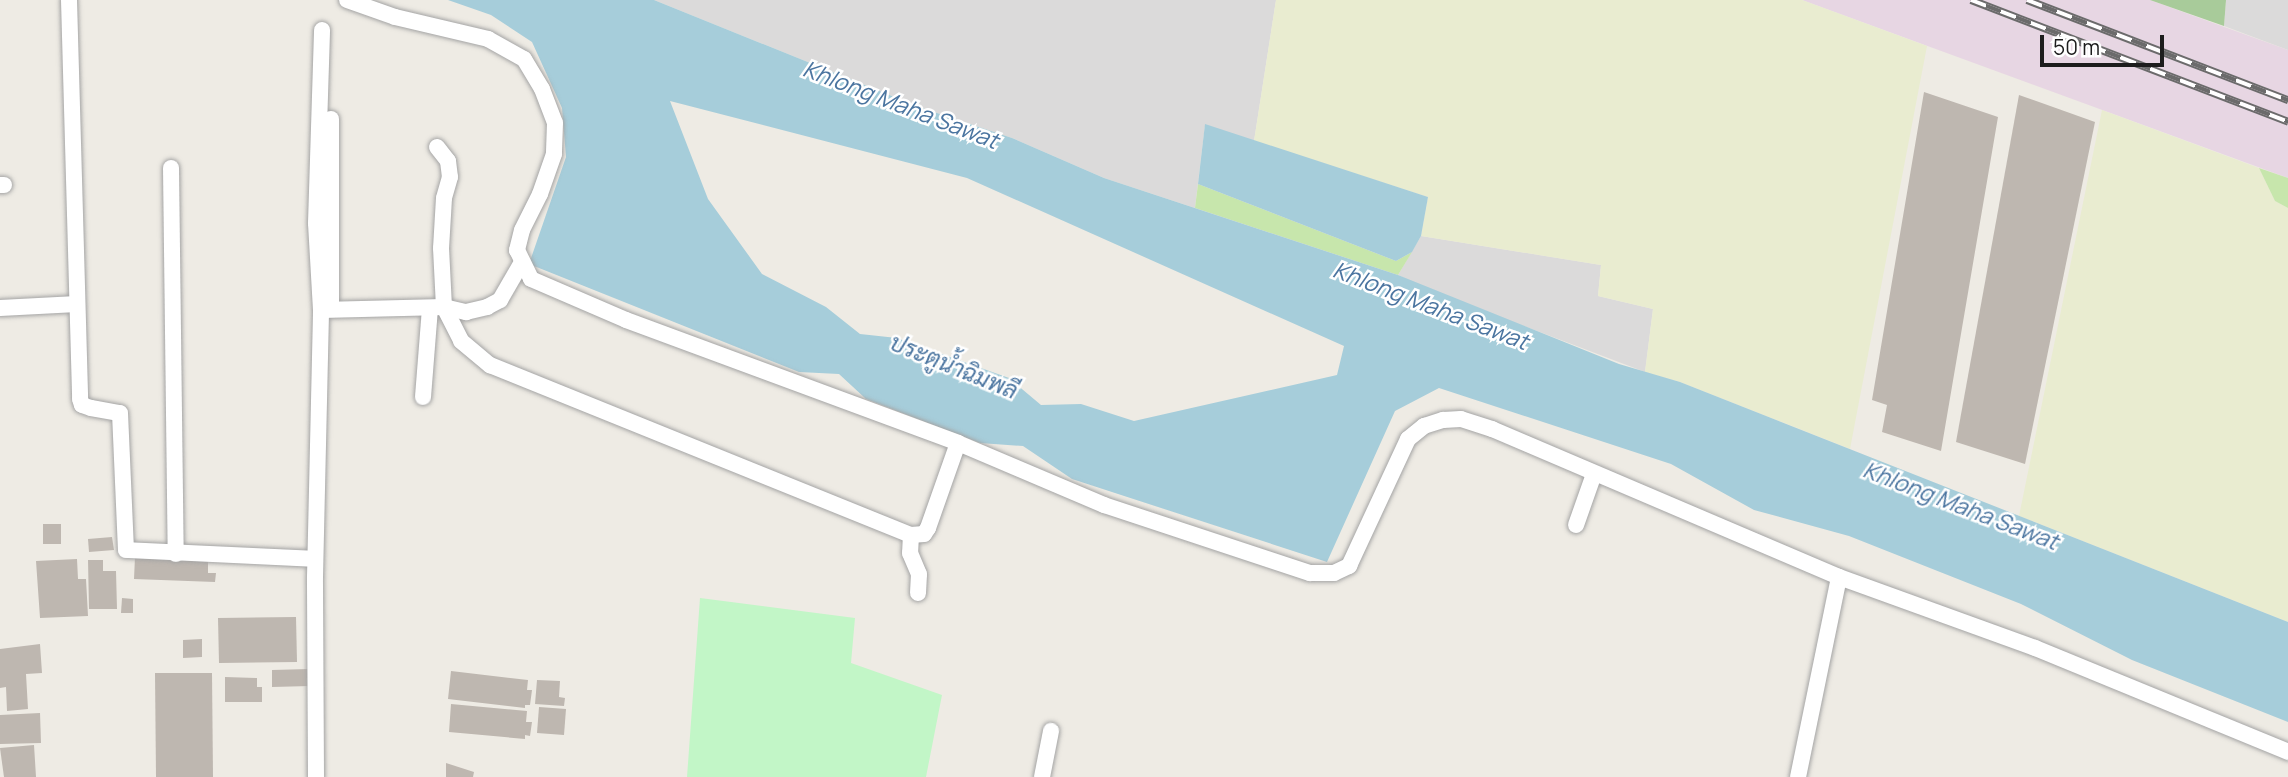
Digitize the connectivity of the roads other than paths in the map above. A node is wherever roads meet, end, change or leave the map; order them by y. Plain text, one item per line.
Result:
1 (69, 0) edge
2 (347, 0) edge
3 (321, 30) dead end
4 (331, 119) dead end
5 (437, 147) dead end
6 (171, 168) dead end
7 (522, 262) junction
8 (77, 304) junction
9 (437, 307) junction
10 (0, 308) edge
11 (326, 310) junction
12 (423, 397) dead end
13 (958, 443) junction
14 (1594, 474) junction
15 (1576, 525) dead end
16 (911, 535) junction
17 (176, 554) junction
18 (315, 559) junction
19 (1839, 578) junction
20 (918, 593) dead end
21 (1051, 731) dead end
22 (2288, 752) edge
23 (316, 777) edge
24 (1042, 777) edge
25 (1798, 777) edge

1 - 8 street
2 - 7 street
3 - 11 street
4 - 11 street
5 - 9 street
6 - 17 street
7 - 9 street
7 - 13 street
8 - 10 street
8 - 17 street
9 - 11 street
9 - 12 street
9 - 16 street
11 - 18 street
13 - 14 street
13 - 16 street
14 - 15 street
14 - 19 street
16 - 20 street
17 - 18 street
18 - 23 street
19 - 22 street
19 - 25 street
21 - 24 street

